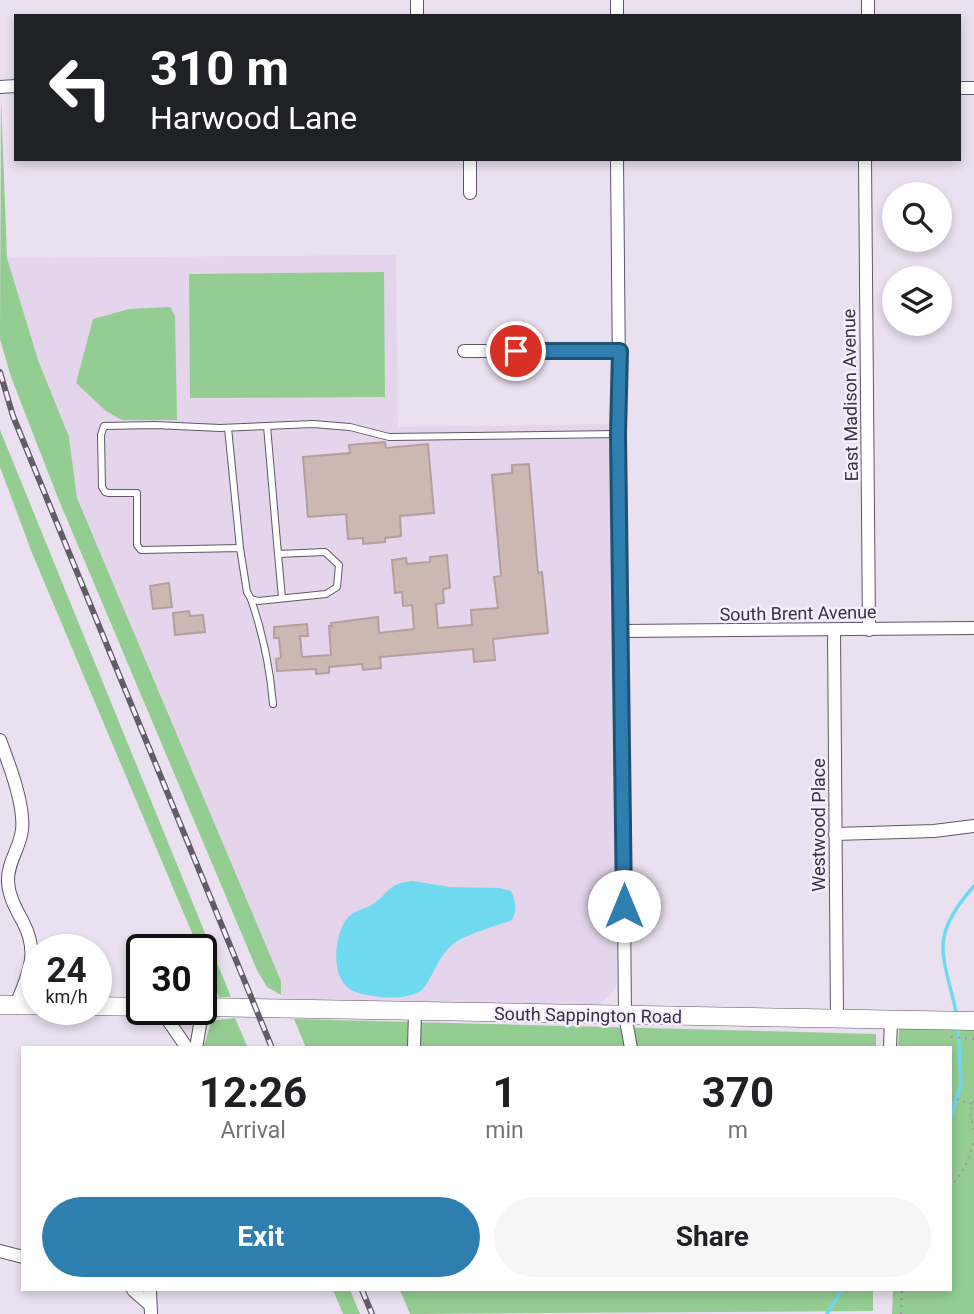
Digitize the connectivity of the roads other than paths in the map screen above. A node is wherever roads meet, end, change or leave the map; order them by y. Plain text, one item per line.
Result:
1 (470, 161) edge
2 (617, 161) edge
3 (865, 161) edge
4 (470, 193) dead end
5 (620, 351) junction
6 (464, 352) dead end
7 (267, 426) junction
8 (228, 428) junction
9 (618, 434) junction
10 (240, 548) junction
11 (278, 554) junction
12 (282, 598) junction
13 (251, 599) junction
14 (974, 628) edge
15 (869, 629) junction
16 (834, 630) junction
17 (622, 631) junction
18 (273, 704) dead end
19 (0, 740) edge
20 (974, 826) edge
21 (835, 834) junction
22 (4, 870) edge
23 (8, 1005) edge
24 (217, 1007) edge
25 (415, 1012) junction
26 (625, 1015) junction
27 (837, 1019) junction
28 (891, 1019) junction
29 (171, 1025) edge
30 (199, 1025) edge
31 (970, 1026) edge
32 (186, 1046) edge
33 (196, 1046) edge
34 (414, 1046) edge
35 (631, 1046) edge
36 (890, 1046) edge
37 (0, 1251) edge
38 (21, 1257) edge
39 (134, 1291) edge
40 (150, 1291) edge
41 (150, 1309) edge

1 - 4 street
2 - 5 street
3 - 15 street, East Madison Avenue
5 - 6 street
5 - 9 street
7 - 8 lane
7 - 9 lane
7 - 11 lane
8 - 10 lane
8 - 10 lane
9 - 17 street
10 - 13 lane
11 - 12 lane
11 - 12 lane
12 - 13 lane
13 - 18 lane
14 - 15 street, South Brent Avenue
15 - 16 street, South Brent Avenue
16 - 17 street, South Brent Avenue
16 - 21 street, Westwood Place
17 - 26 street
19 - 22 street
20 - 21 street
21 - 27 street, Westwood Place
22 - 23 street
24 - 25 street, South Sappington Road
25 - 26 street, South Sappington Road
25 - 34 street
26 - 27 street, South Sappington Road
26 - 35 street
27 - 28 street, South Sappington Road
28 - 31 street, South Sappington Road
28 - 36 street
29 - 32 street
30 - 33 street
37 - 38 street
39 - 41 street
40 - 41 street

